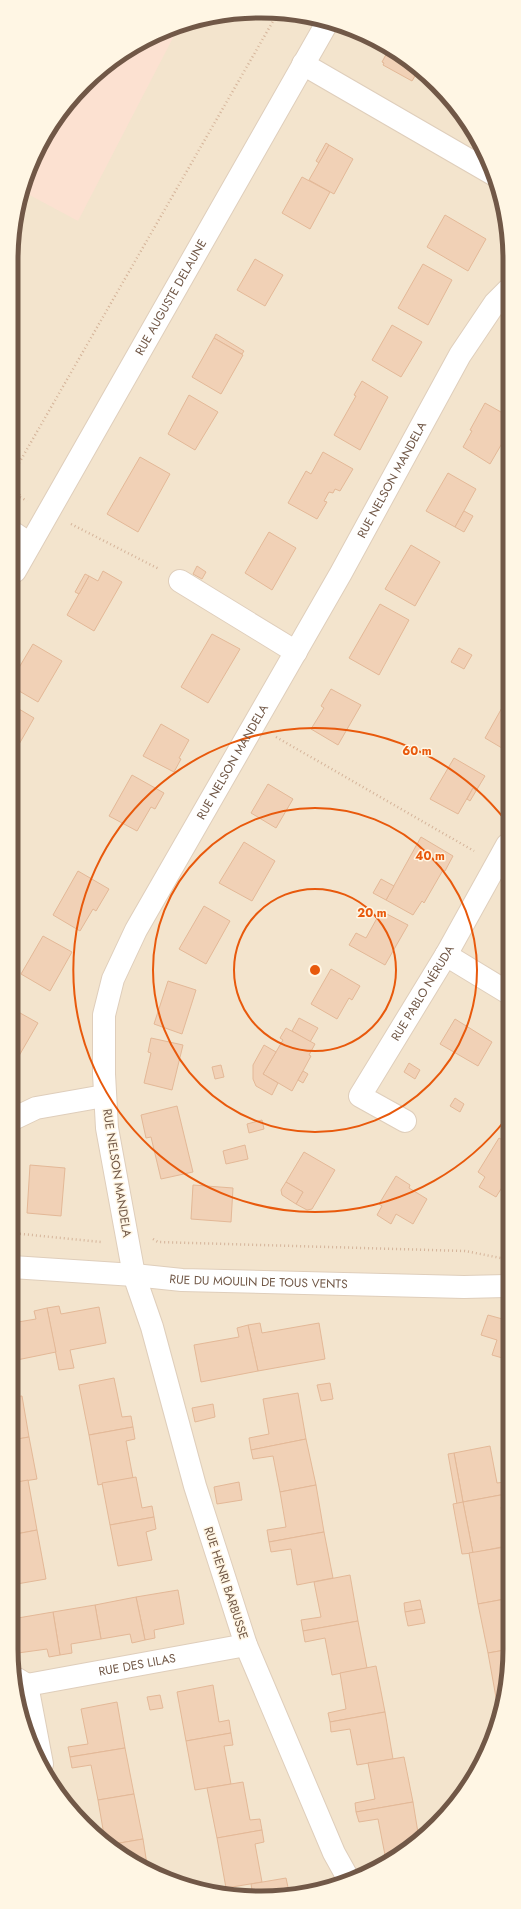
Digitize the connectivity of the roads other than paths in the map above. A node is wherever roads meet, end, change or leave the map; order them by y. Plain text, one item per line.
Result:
1 (325, 27) edge
2 (303, 64) junction
3 (486, 170) edge
4 (503, 295) edge
5 (22, 539) edge
6 (18, 557) edge
7 (180, 581) road end
8 (296, 652) junction
9 (503, 852) edge
10 (446, 955) junction
11 (503, 990) edge
12 (104, 1096) junction
13 (18, 1117) edge
14 (405, 1121) dead end
15 (18, 1267) edge
16 (134, 1275) junction
17 (503, 1286) edge
18 (246, 1645) junction
19 (22, 1682) edge
20 (37, 1743) edge
21 (346, 1875) edge

1 - 2 street, RUE AUGUSTE DELAUNE
2 - 3 street
2 - 5 street, RUE AUGUSTE DELAUNE
4 - 8 street, RUE NELSON MANDELA
5 - 6 street, RUE AUGUSTE DELAUNE
7 - 8 street
8 - 12 street, RUE NELSON MANDELA
9 - 10 street, RUE PABLO NÉRUDA
10 - 11 street
10 - 14 street, RUE PABLO NÉRUDA
12 - 13 street
12 - 16 street, RUE NELSON MANDELA
15 - 16 street, RUE DU MOULIN DE TOUS VENTS
16 - 17 street, RUE DU MOULIN DE TOUS VENTS
16 - 18 street, RUE HENRI BARBUSSE
18 - 19 street, RUE DES LILAS
18 - 21 street, RUE HENRI BARBUSSE
19 - 20 street

